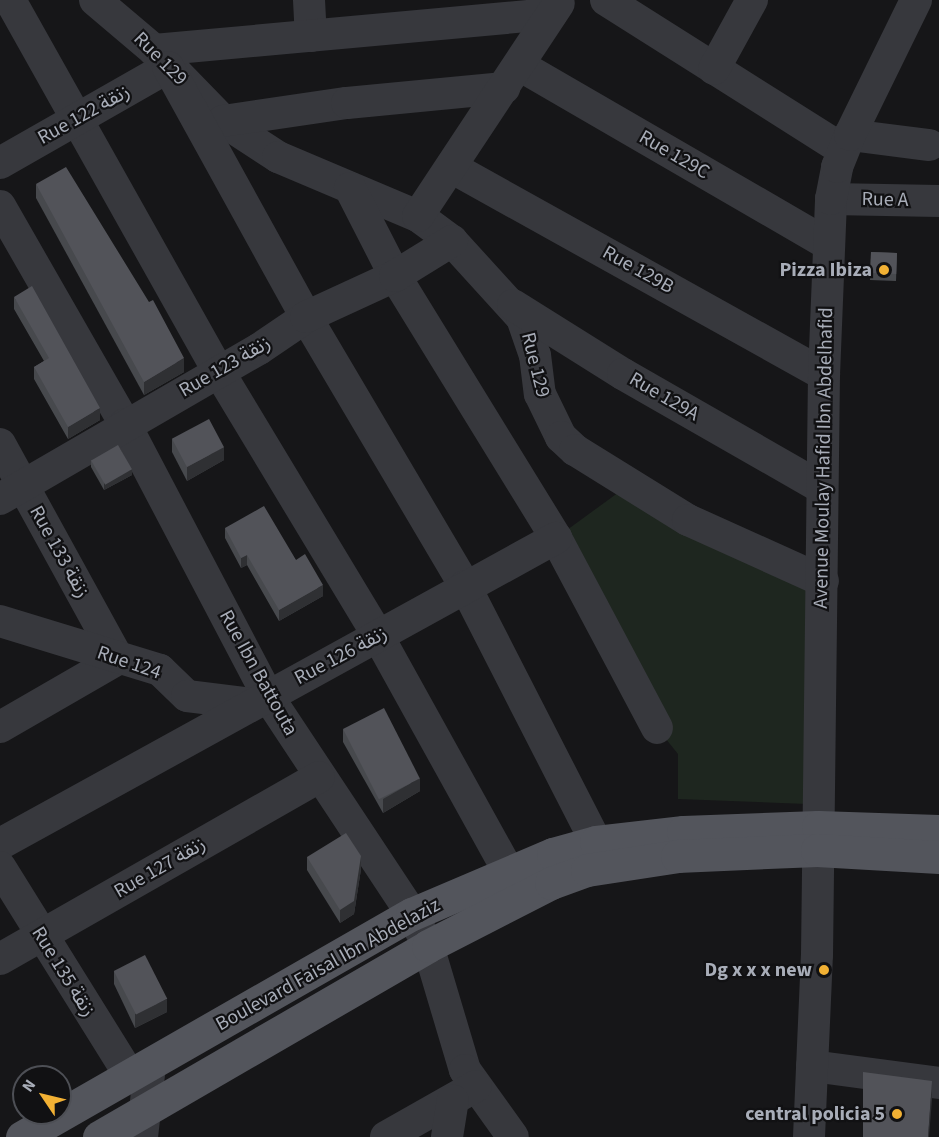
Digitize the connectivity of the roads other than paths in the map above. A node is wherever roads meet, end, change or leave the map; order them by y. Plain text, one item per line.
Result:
1 (10, 0) edge
2 (95, 0) edge
3 (309, 0) edge
4 (606, 0) edge
5 (752, 0) edge
6 (916, 0) edge
7 (556, 7) edge
8 (311, 36) junction
9 (161, 58) junction
10 (714, 69) junction
11 (511, 77) junction
12 (75, 118) junction
13 (223, 121) junction
14 (846, 142) junction
15 (929, 145) dead end
16 (0, 163) edge
17 (451, 167) junction
18 (350, 188) junction
19 (831, 199) junction
20 (939, 201) edge
21 (0, 206) edge
22 (418, 216) junction
23 (452, 241) junction
24 (829, 245) junction
25 (395, 276) junction
26 (508, 301) junction
27 (306, 317) junction
28 (219, 372) junction
29 (824, 375) junction
30 (125, 424) junction
31 (0, 444) edge
32 (822, 488) junction
33 (11, 492) edge
34 (556, 538) junction
35 (823, 581) junction
36 (465, 586) junction
37 (0, 621) edge
38 (378, 636) junction
39 (118, 659) junction
40 (260, 699) junction
41 (0, 727) edge
42 (657, 728) dead end
43 (319, 777) junction
44 (939, 831) edge
45 (818, 839) junction
46 (596, 842) junction
47 (0, 844) edge
48 (939, 857) edge
49 (0, 867) edge
50 (509, 872) junction
51 (412, 914) junction
52 (40, 936) junction
53 (428, 946) junction
54 (0, 959) edge
55 (812, 1066) junction
56 (140, 1070) junction
57 (939, 1083) edge
58 (465, 1093) junction
59 (143, 1125) edge
60 (22, 1137) edge
61 (99, 1137) edge
62 (386, 1137) edge
63 (447, 1137) edge
64 (513, 1137) edge
65 (809, 1137) edge

1 - 12 street
2 - 9 street, Rue 129
3 - 8 street
4 - 10 street
5 - 10 street
6 - 14 street, Avenue Moulay Hafid Ibn Abdelhafid
7 - 8 street
7 - 11 street
8 - 9 street
9 - 12 street, Rue 122 زنقة
9 - 13 street, Rue 129
9 - 27 street
10 - 14 street
11 - 13 street
11 - 17 street
11 - 24 street, Rue 129C
12 - 16 street, Rue 122 زنقة
12 - 28 street
13 - 18 street, Rue 129
14 - 15 street
14 - 19 street, Avenue Moulay Hafid Ibn Abdelhafid
17 - 22 street
17 - 29 street, Rue 129B
18 - 22 street, Rue 129
18 - 25 street
19 - 20 street, Rue A
19 - 24 street, Avenue Moulay Hafid Ibn Abdelhafid
21 - 30 street, Rue Ibn Battouta
22 - 23 street, Rue 129
23 - 25 street, Rue 123 زنقة
23 - 26 street, Rue 129
24 - 29 street, Avenue Moulay Hafid Ibn Abdelhafid
25 - 27 street, Rue 123 زنقة
25 - 34 street
26 - 32 street, Rue 129A
26 - 35 street, Rue 129
27 - 28 street, Rue 123 زنقة
27 - 36 street
28 - 30 street, Rue 123 زنقة
28 - 38 street
29 - 32 street, Avenue Moulay Hafid Ibn Abdelhafid
30 - 33 street, Rue 123 زنقة
30 - 40 street, Rue Ibn Battouta
31 - 33 street, Rue 133 زنقة
32 - 35 street, Avenue Moulay Hafid Ibn Abdelhafid
33 - 39 street, Rue 133 زنقة
34 - 36 street, Rue 126 زنقة
34 - 42 street
35 - 45 street, Avenue Moulay Hafid Ibn Abdelhafid
36 - 38 street, Rue 126 زنقة
36 - 46 street
37 - 39 street, Rue 124
38 - 40 street, Rue 126 زنقة
38 - 50 street
39 - 40 street, Rue 124
39 - 41 street
40 - 43 street, Rue Ibn Battouta
40 - 47 street, Rue 126 زنقة
43 - 51 street, Rue Ibn Battouta
43 - 52 street, Rue 127 زنقة
44 - 45 main road, Boulevard Faisal Ibn Abdelaziz
45 - 46 main road, Boulevard Faisal Ibn Abdelaziz
45 - 48 main road, Boulevard Faisal Ibn Abdelaziz
45 - 53 main road, Boulevard Faisal Ibn Abdelaziz
45 - 55 street, Avenue Moulay Hafid Ibn Abdelhafid
46 - 50 main road, Boulevard Faisal Ibn Abdelaziz
49 - 52 street, Rue 135 زنقة
50 - 51 main road, Boulevard Faisal Ibn Abdelaziz
51 - 53 street, Rue Ibn Battouta
51 - 56 main road, Boulevard Faisal Ibn Abdelaziz
52 - 54 street, Rue 127 زنقة
52 - 56 street, Rue 135 زنقة
53 - 58 street, Rue Ibn Battouta
53 - 59 main road, Boulevard Faisal Ibn Abdelaziz
55 - 57 street
55 - 65 street, Avenue Moulay Hafid Ibn Abdelhafid
56 - 59 street
56 - 60 main road, Boulevard Faisal Ibn Abdelaziz
58 - 62 street
58 - 63 street
58 - 64 street, Rue Ibn Battouta
59 - 61 main road, Boulevard Faisal Ibn Abdelaziz

